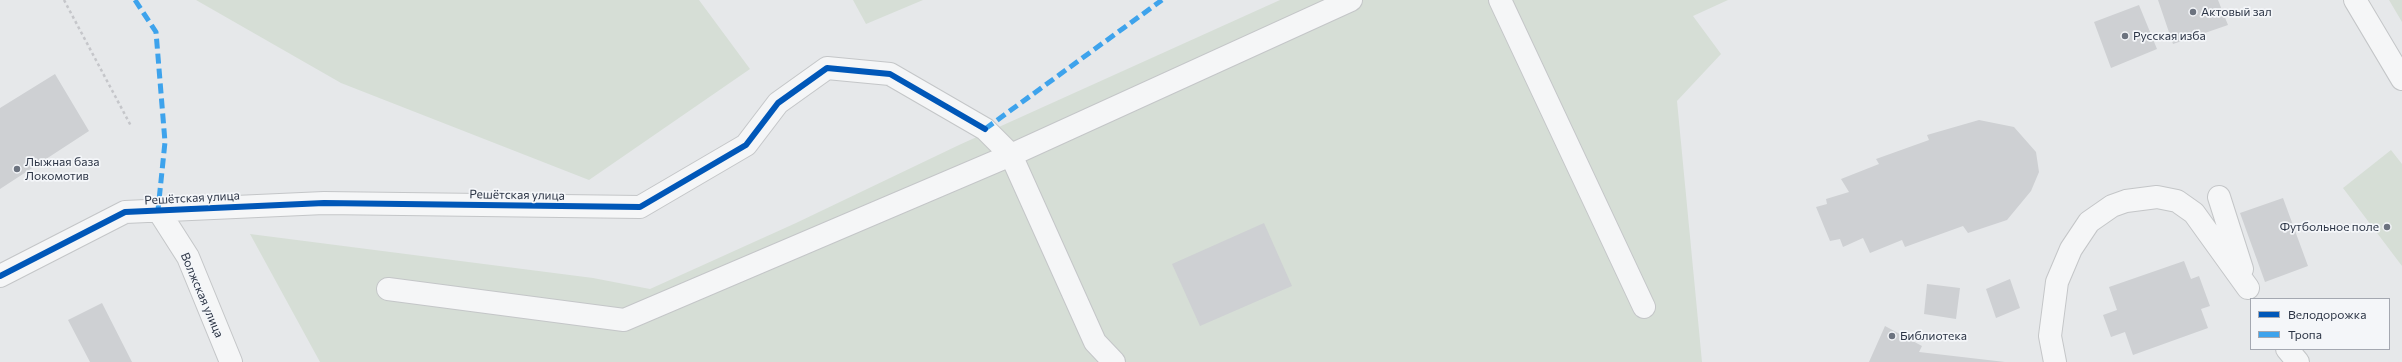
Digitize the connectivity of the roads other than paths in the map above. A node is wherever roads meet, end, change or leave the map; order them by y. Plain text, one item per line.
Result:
1 (1351, 0) edge
2 (1500, 0) edge
3 (2355, 0) edge
4 (2402, 79) edge
5 (1011, 155) junction
6 (2219, 197) dead end
7 (158, 210) junction
8 (0, 276) edge
9 (388, 289) dead end
10 (2250, 293) edge
11 (1644, 307) dead end
12 (2288, 350) edge
13 (231, 362) edge
14 (1114, 362) edge
15 (2055, 362) edge
16 (2298, 362) edge

1 - 5 street
2 - 11 street
3 - 4 street
5 - 7 street, Решётская улица
5 - 9 street
5 - 14 street, Решётская улица
6 - 10 street
7 - 8 street, Решётская улица
7 - 13 street, Волжская улица
10 - 15 street
12 - 16 street

